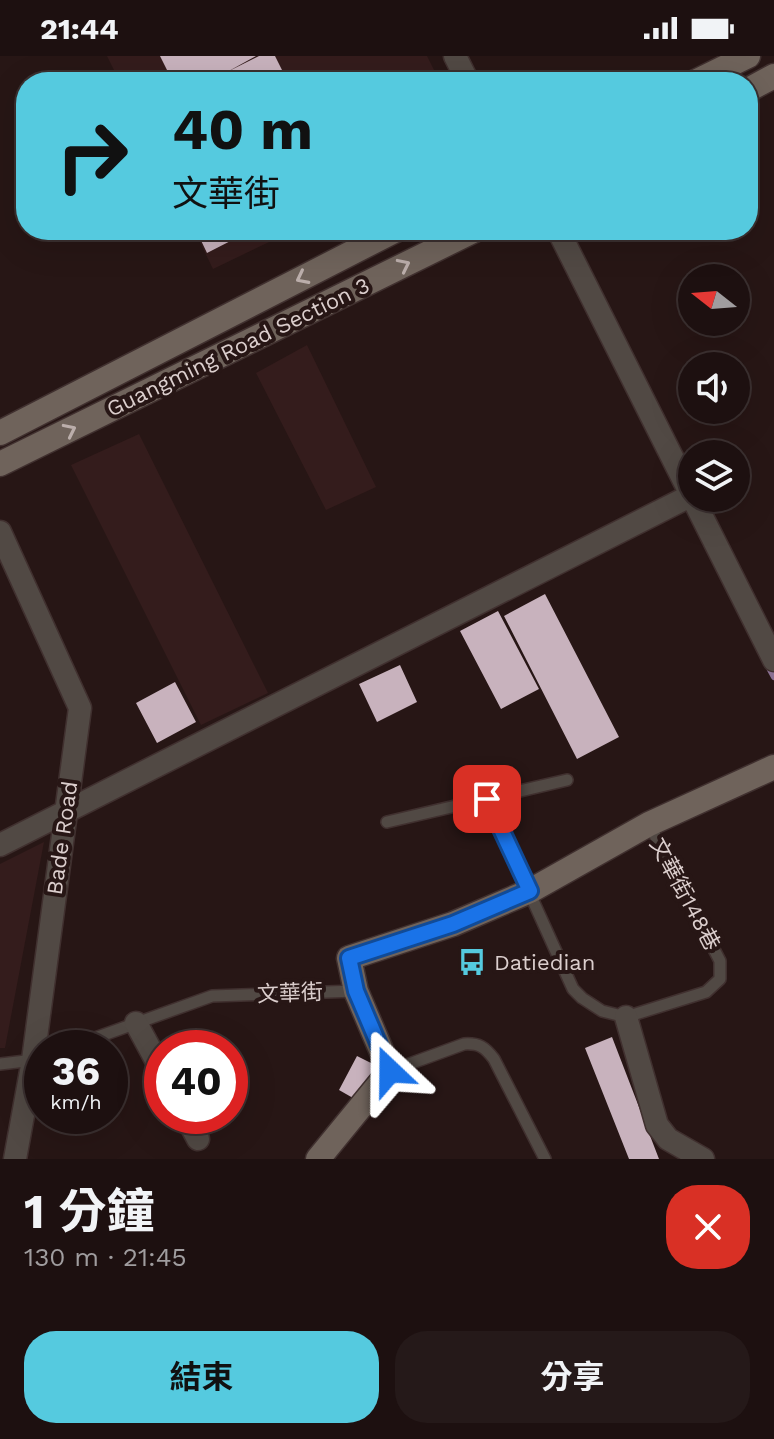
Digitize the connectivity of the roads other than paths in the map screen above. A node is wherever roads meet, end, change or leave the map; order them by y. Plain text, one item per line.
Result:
1 (748, 56) edge
2 (715, 72) edge
3 (376, 240) edge
4 (455, 240) edge
5 (563, 240) edge
6 (0, 433) edge
7 (0, 464) edge
8 (678, 489) edge
9 (678, 503) edge
10 (690, 512) edge
11 (0, 532) edge
12 (774, 660) edge
13 (774, 767) edge
14 (567, 780) dead end
15 (487, 799) junction
16 (66, 812) junction
17 (387, 822) dead end
18 (649, 824) junction
19 (0, 845) edge
20 (530, 891) junction
21 (356, 991) junction
22 (626, 1017) junction
23 (136, 1023) junction
24 (41, 1030) edge
25 (117, 1030) edge
26 (144, 1038) edge
27 (24, 1060) edge
28 (0, 1064) edge
29 (390, 1071) junction
30 (24, 1119) edge
31 (195, 1134) edge
32 (198, 1139) dead end
33 (324, 1157) edge
34 (15, 1159) edge
35 (545, 1159) edge
36 (703, 1159) edge

1 - 2 street
3 -> 6 street, Guangming Road Section 3
7 -> 4 street, Guangming Road Section 3
5 - 8 street
9 - 16 street
10 - 12 street
11 - 16 street, Bade Road
13 - 18 street, 文華街
14 - 15 lane
15 - 17 lane
15 - 20 lane
16 - 19 street
16 - 24 street, Bade Road
18 - 20 street, 文華街
18 - 22 lane, 文華街148巷
20 - 21 street, 文華街
20 - 22 lane
21 - 23 lane, 文華街
21 - 29 street
22 - 36 street
23 - 25 lane, 文華街
23 - 26 street
27 - 28 lane
29 - 33 street
29 - 35 lane
30 - 34 street, Bade Road
31 - 32 street

